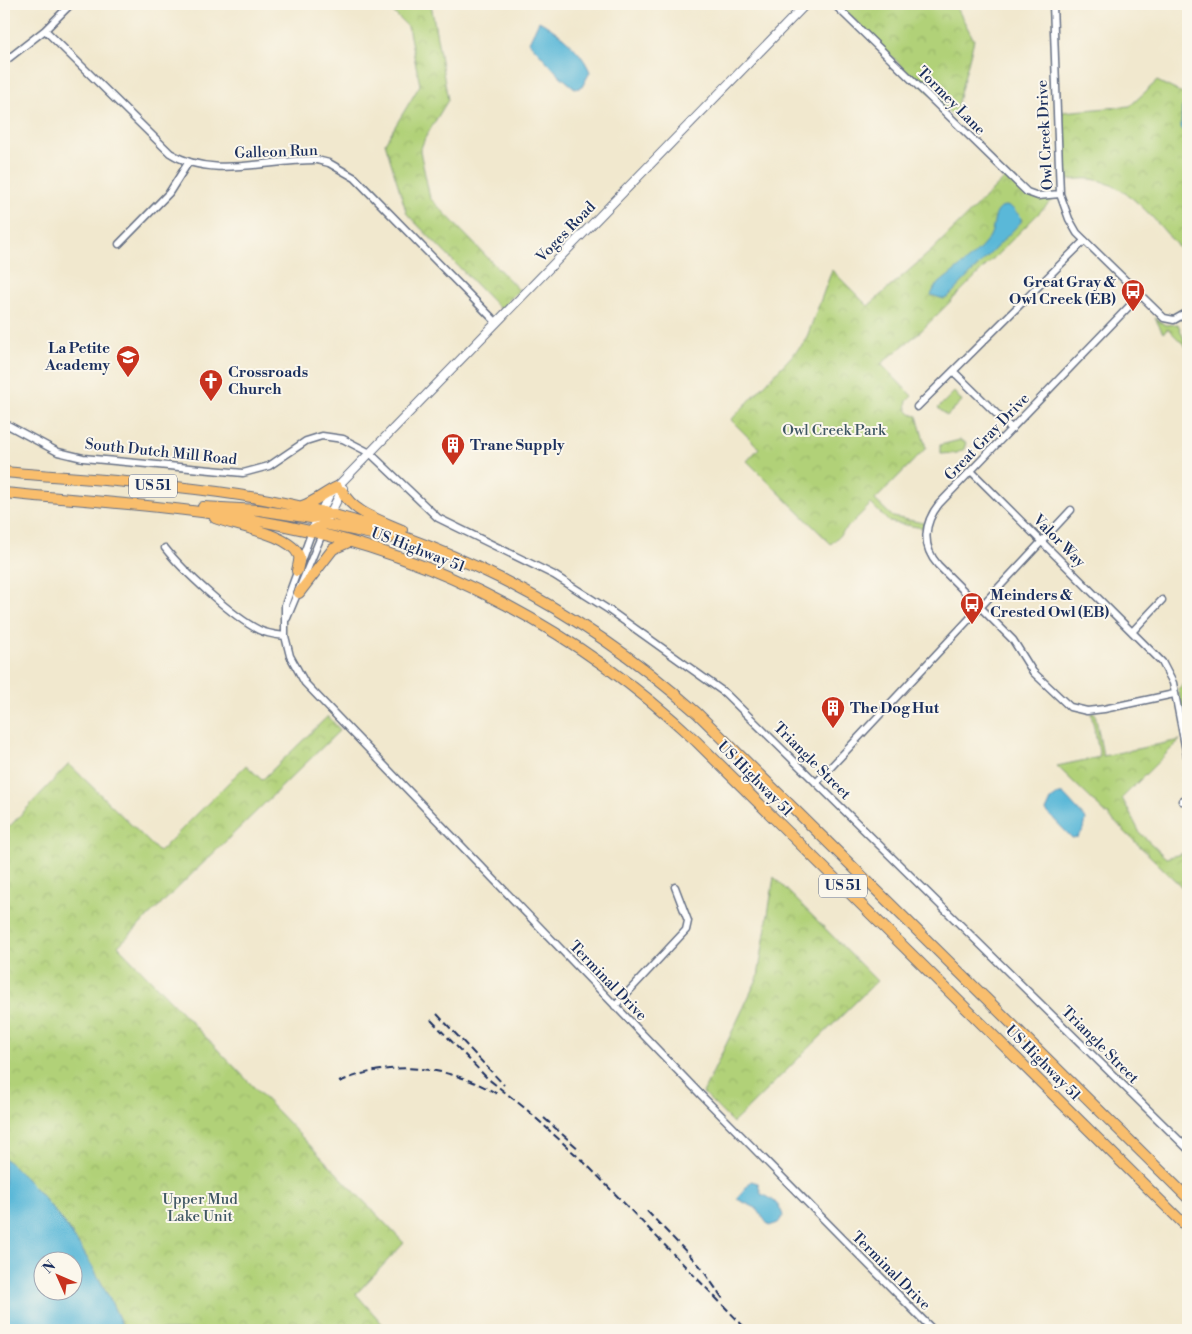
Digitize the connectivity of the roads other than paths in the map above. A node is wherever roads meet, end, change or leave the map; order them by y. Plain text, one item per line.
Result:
1 (71, 4) edge
2 (806, 4) edge
3 (834, 4) edge
4 (1053, 4) edge
5 (45, 30) junction
6 (4, 62) edge
7 (188, 163) junction
8 (1060, 194) junction
9 (1084, 241) junction
10 (119, 244) dead end
11 (1140, 295) junction
12 (1188, 312) edge
13 (496, 322) junction
14 (953, 371) junction
15 (917, 407) dead end
16 (4, 423) edge
17 (1012, 429) junction
18 (370, 453) junction
19 (971, 471) junction
20 (4, 472) edge
21 (339, 489) junction
22 (4, 493) edge
23 (301, 507) junction
24 (1071, 510) dead end
25 (188, 512) junction
26 (200, 513) junction
27 (321, 522) junction
28 (350, 541) junction
29 (1042, 541) junction
30 (428, 545) junction
31 (165, 548) dead end
32 (297, 571) junction
33 (298, 593) junction
34 (1162, 600) dead end
35 (980, 606) junction
36 (286, 619) junction
37 (1132, 632) junction
38 (285, 636) junction
39 (1174, 694) junction
40 (1188, 761) edge
41 (816, 782) junction
42 (1188, 797) edge
43 (1182, 801) dead end
44 (675, 887) dead end
45 (615, 1006) junction
46 (1125, 1135) junction
47 (1188, 1149) edge
48 (1188, 1191) edge
49 (1188, 1198) edge
50 (1188, 1230) edge
51 (934, 1330) edge

1 - 5 street
2 - 13 street, Voges Road
3 - 8 street, Tormey Lane
4 - 8 street, Owl Creek Drive
5 - 6 street
5 - 7 street, Galleon Run
7 - 10 street
7 - 13 street, Galleon Run
8 - 9 street, Owl Creek Drive
9 - 11 street, Owl Creek Drive
9 - 14 street
11 - 12 street, Owl Creek Drive
11 - 17 street, Great Gray Drive
13 - 18 street, Voges Road
14 - 15 street
14 - 17 street
16 - 18 street, South Dutch Mill Road
17 - 19 street, Great Gray Drive
18 - 21 street, Voges Road
18 - 41 street, Triangle Street
19 - 29 street, Valor Way
19 - 35 street, Great Gray Drive
20 - 23 main road, US 51
21 - 23 main road
21 - 27 street, Voges Road
21 - 30 main road
22 - 25 main road, US 51
23 - 27 main road, US 51
24 - 29 street
25 - 26 main road, US 51
25 - 27 main road
26 - 27 main road, US Highway 51 / US 51
26 - 32 main road
27 - 28 main road, US Highway 51 / US 51
27 - 30 main road
27 - 32 street, Terminal Drive
27 - 33 street, Terminal Drive
28 - 33 main road
28 - 50 main road, US Highway 51 / US 51
29 - 35 street
29 - 37 street, Valor Way
30 - 46 main road, US Highway 51 / US 51
31 - 38 street
32 - 36 street, Terminal Drive
33 - 36 street, Terminal Drive
34 - 37 street
35 - 39 street, Great Gray Drive
35 - 41 street
36 - 38 street, Terminal Drive
37 - 39 street, Valor Way
38 - 45 street, Terminal Drive
39 - 40 street, Valor Way
41 - 47 street, Triangle Street
42 - 43 street
44 - 45 street
45 - 51 street, Terminal Drive
46 - 48 main road
46 - 49 main road, US Highway 51 / US 51

